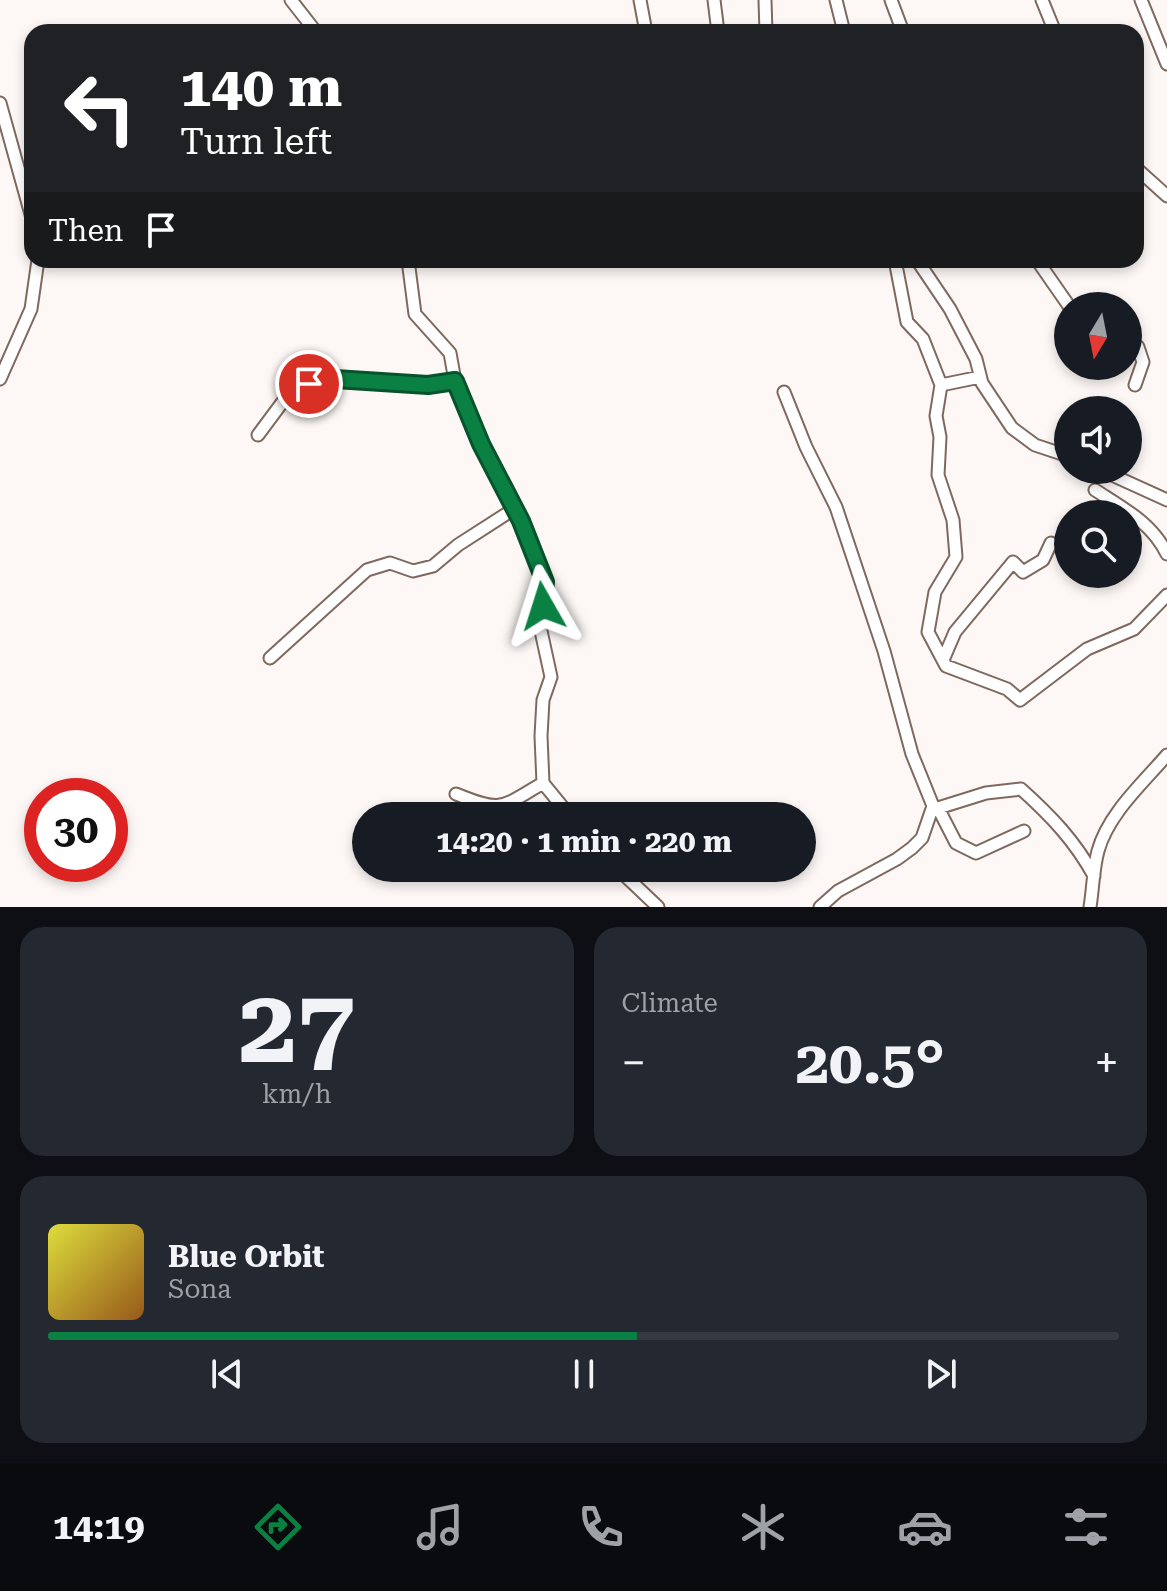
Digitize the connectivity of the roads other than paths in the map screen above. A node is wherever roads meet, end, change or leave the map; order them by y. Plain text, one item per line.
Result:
1 (291, 0) edge
2 (640, 0) edge
3 (714, 0) edge
4 (765, 0) edge
5 (836, 0) edge
6 (891, 0) edge
7 (1042, 0) edge
8 (1141, 0) edge
9 (310, 24) edge
10 (644, 24) edge
11 (717, 24) edge
12 (766, 24) edge
13 (842, 24) edge
14 (900, 24) edge
15 (1052, 24) edge
16 (1167, 64) edge
17 (0, 103) edge
18 (1144, 175) edge
19 (24, 189) edge
20 (1167, 196) edge
21 (37, 268) edge
22 (409, 268) edge
23 (897, 268) edge
24 (922, 268) edge
25 (1043, 268) edge
26 (1059, 292) edge
27 (980, 377) junction
28 (0, 379) edge
29 (1137, 380) edge
30 (455, 381) junction
31 (941, 385) junction
32 (1135, 385) dead end
33 (784, 392) dead end
34 (258, 435) dead end
35 (1054, 451) edge
36 (1132, 484) edge
37 (1095, 490) dead end
38 (1167, 500) edge
39 (514, 509) junction
40 (1051, 543) dead end
41 (1167, 554) edge
42 (1167, 595) edge
43 (270, 658) dead end
44 (943, 660) junction
45 (1167, 755) edge
46 (543, 783) junction
47 (456, 794) dead end
48 (559, 802) edge
49 (935, 807) junction
50 (1024, 831) dead end
51 (1094, 876) junction
52 (632, 882) edge
53 (658, 907) edge
54 (820, 907) edge
55 (1090, 907) edge

1 - 9 street
2 - 10 street
3 - 11 street
4 - 12 street
5 - 13 street
6 - 14 street
7 - 15 street
8 - 16 street
17 - 19 street
18 - 20 street
21 - 28 street
22 - 30 street
23 - 31 street
24 - 27 street
25 - 26 street
27 - 31 street
27 - 35 street
29 - 32 street
30 - 34 street
30 - 39 street
31 - 44 street
33 - 49 street
36 - 38 street
37 - 41 street
39 - 43 street
39 - 46 street
40 - 44 street
42 - 44 street
45 - 51 street
46 - 47 street
46 - 48 street
49 - 50 street
49 - 51 street
49 - 54 street
51 - 55 street
52 - 53 street

